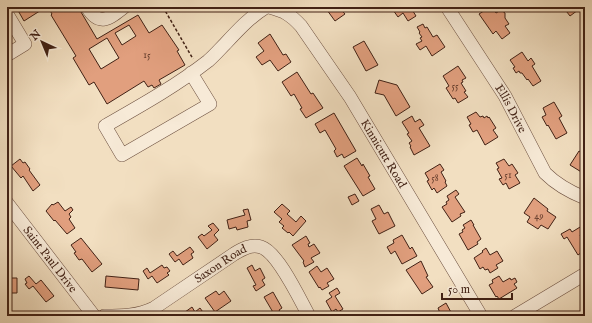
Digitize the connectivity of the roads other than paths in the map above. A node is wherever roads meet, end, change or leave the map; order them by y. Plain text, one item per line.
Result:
1 (86, 7) edge
2 (124, 7) edge
3 (266, 7) edge
4 (269, 7) edge
5 (447, 7) edge
6 (7, 14) edge
7 (7, 55) edge
8 (195, 70) junction
9 (585, 198) edge
10 (7, 203) edge
11 (585, 274) edge
12 (94, 316) edge
13 (104, 316) edge
14 (309, 316) edge
15 (481, 316) edge
16 (515, 316) edge

1 - 2 street
3 - 8 street
4 - 15 street, Kinnicutt Road
5 - 9 street, Ellis Drive
6 - 7 street
8 - 8 street
10 - 12 street, Saint Paul Drive
11 - 16 street
13 - 14 street, Saxon Road

